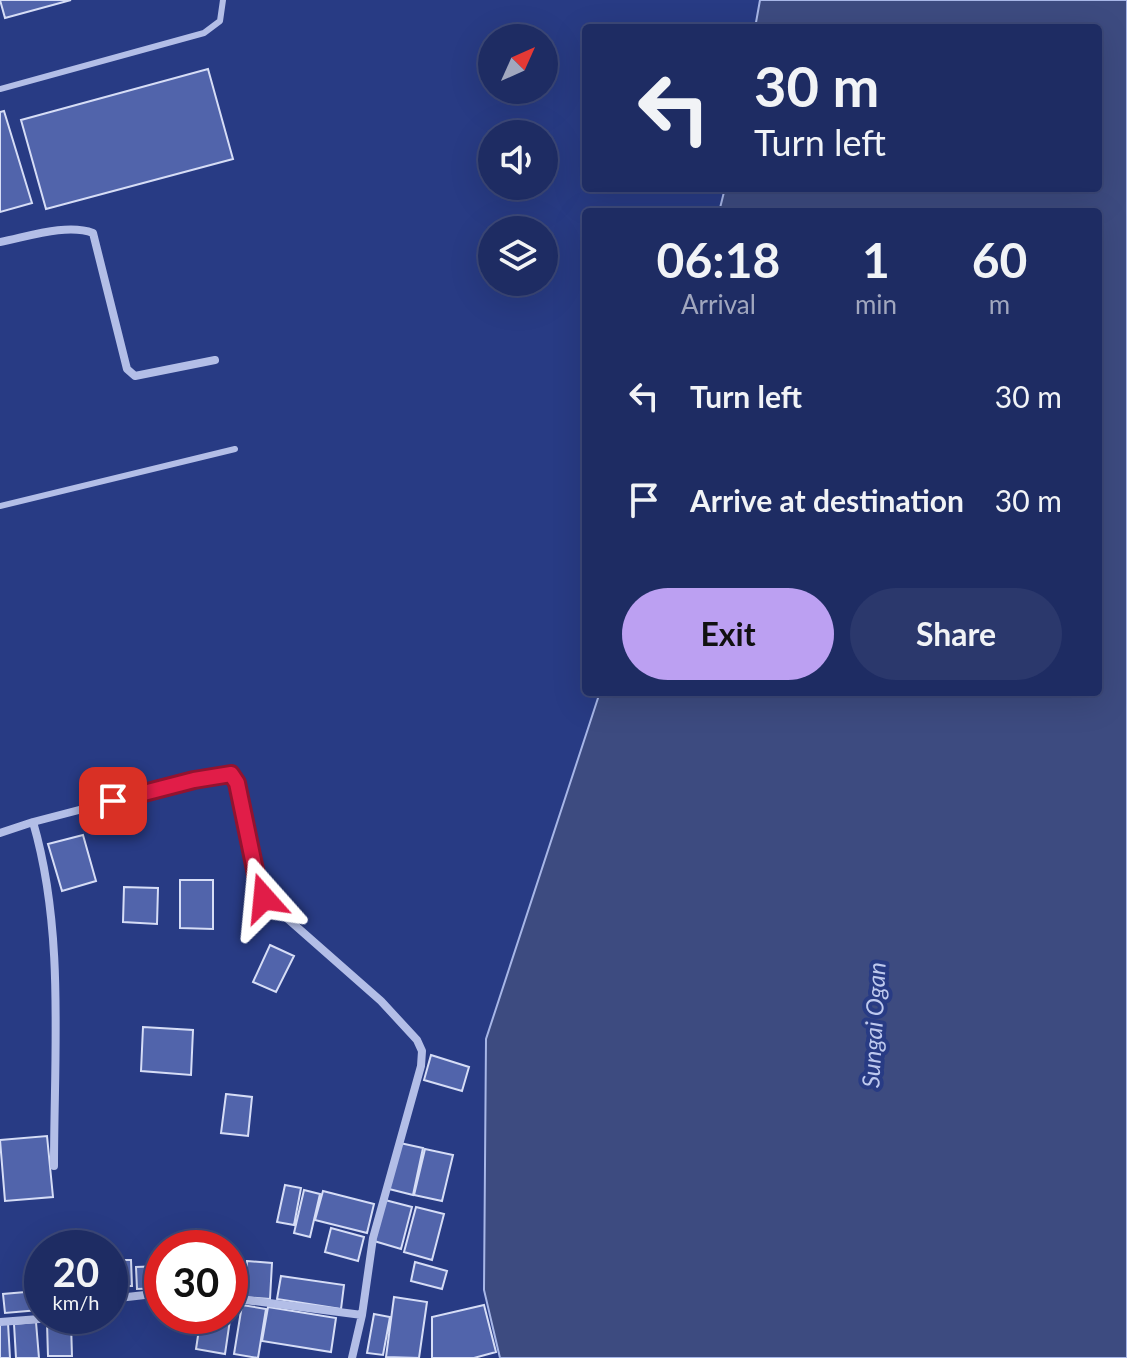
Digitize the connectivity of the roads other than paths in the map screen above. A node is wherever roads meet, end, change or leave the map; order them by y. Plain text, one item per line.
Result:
1 (223, 0) edge
2 (0, 89) edge
3 (0, 242) edge
4 (215, 360) dead end
5 (235, 449) dead end
6 (0, 506) edge
7 (33, 822) junction
8 (0, 833) edge
9 (54, 1166) dead end
10 (248, 1300) edge
11 (362, 1315) junction
12 (24, 1320) edge
13 (0, 1322) edge
14 (352, 1358) edge

1 - 2 lane
3 - 4 street
5 - 6 lane
7 - 8 street
7 - 9 street
7 - 11 street
10 - 11 street
11 - 14 street
12 - 13 street

